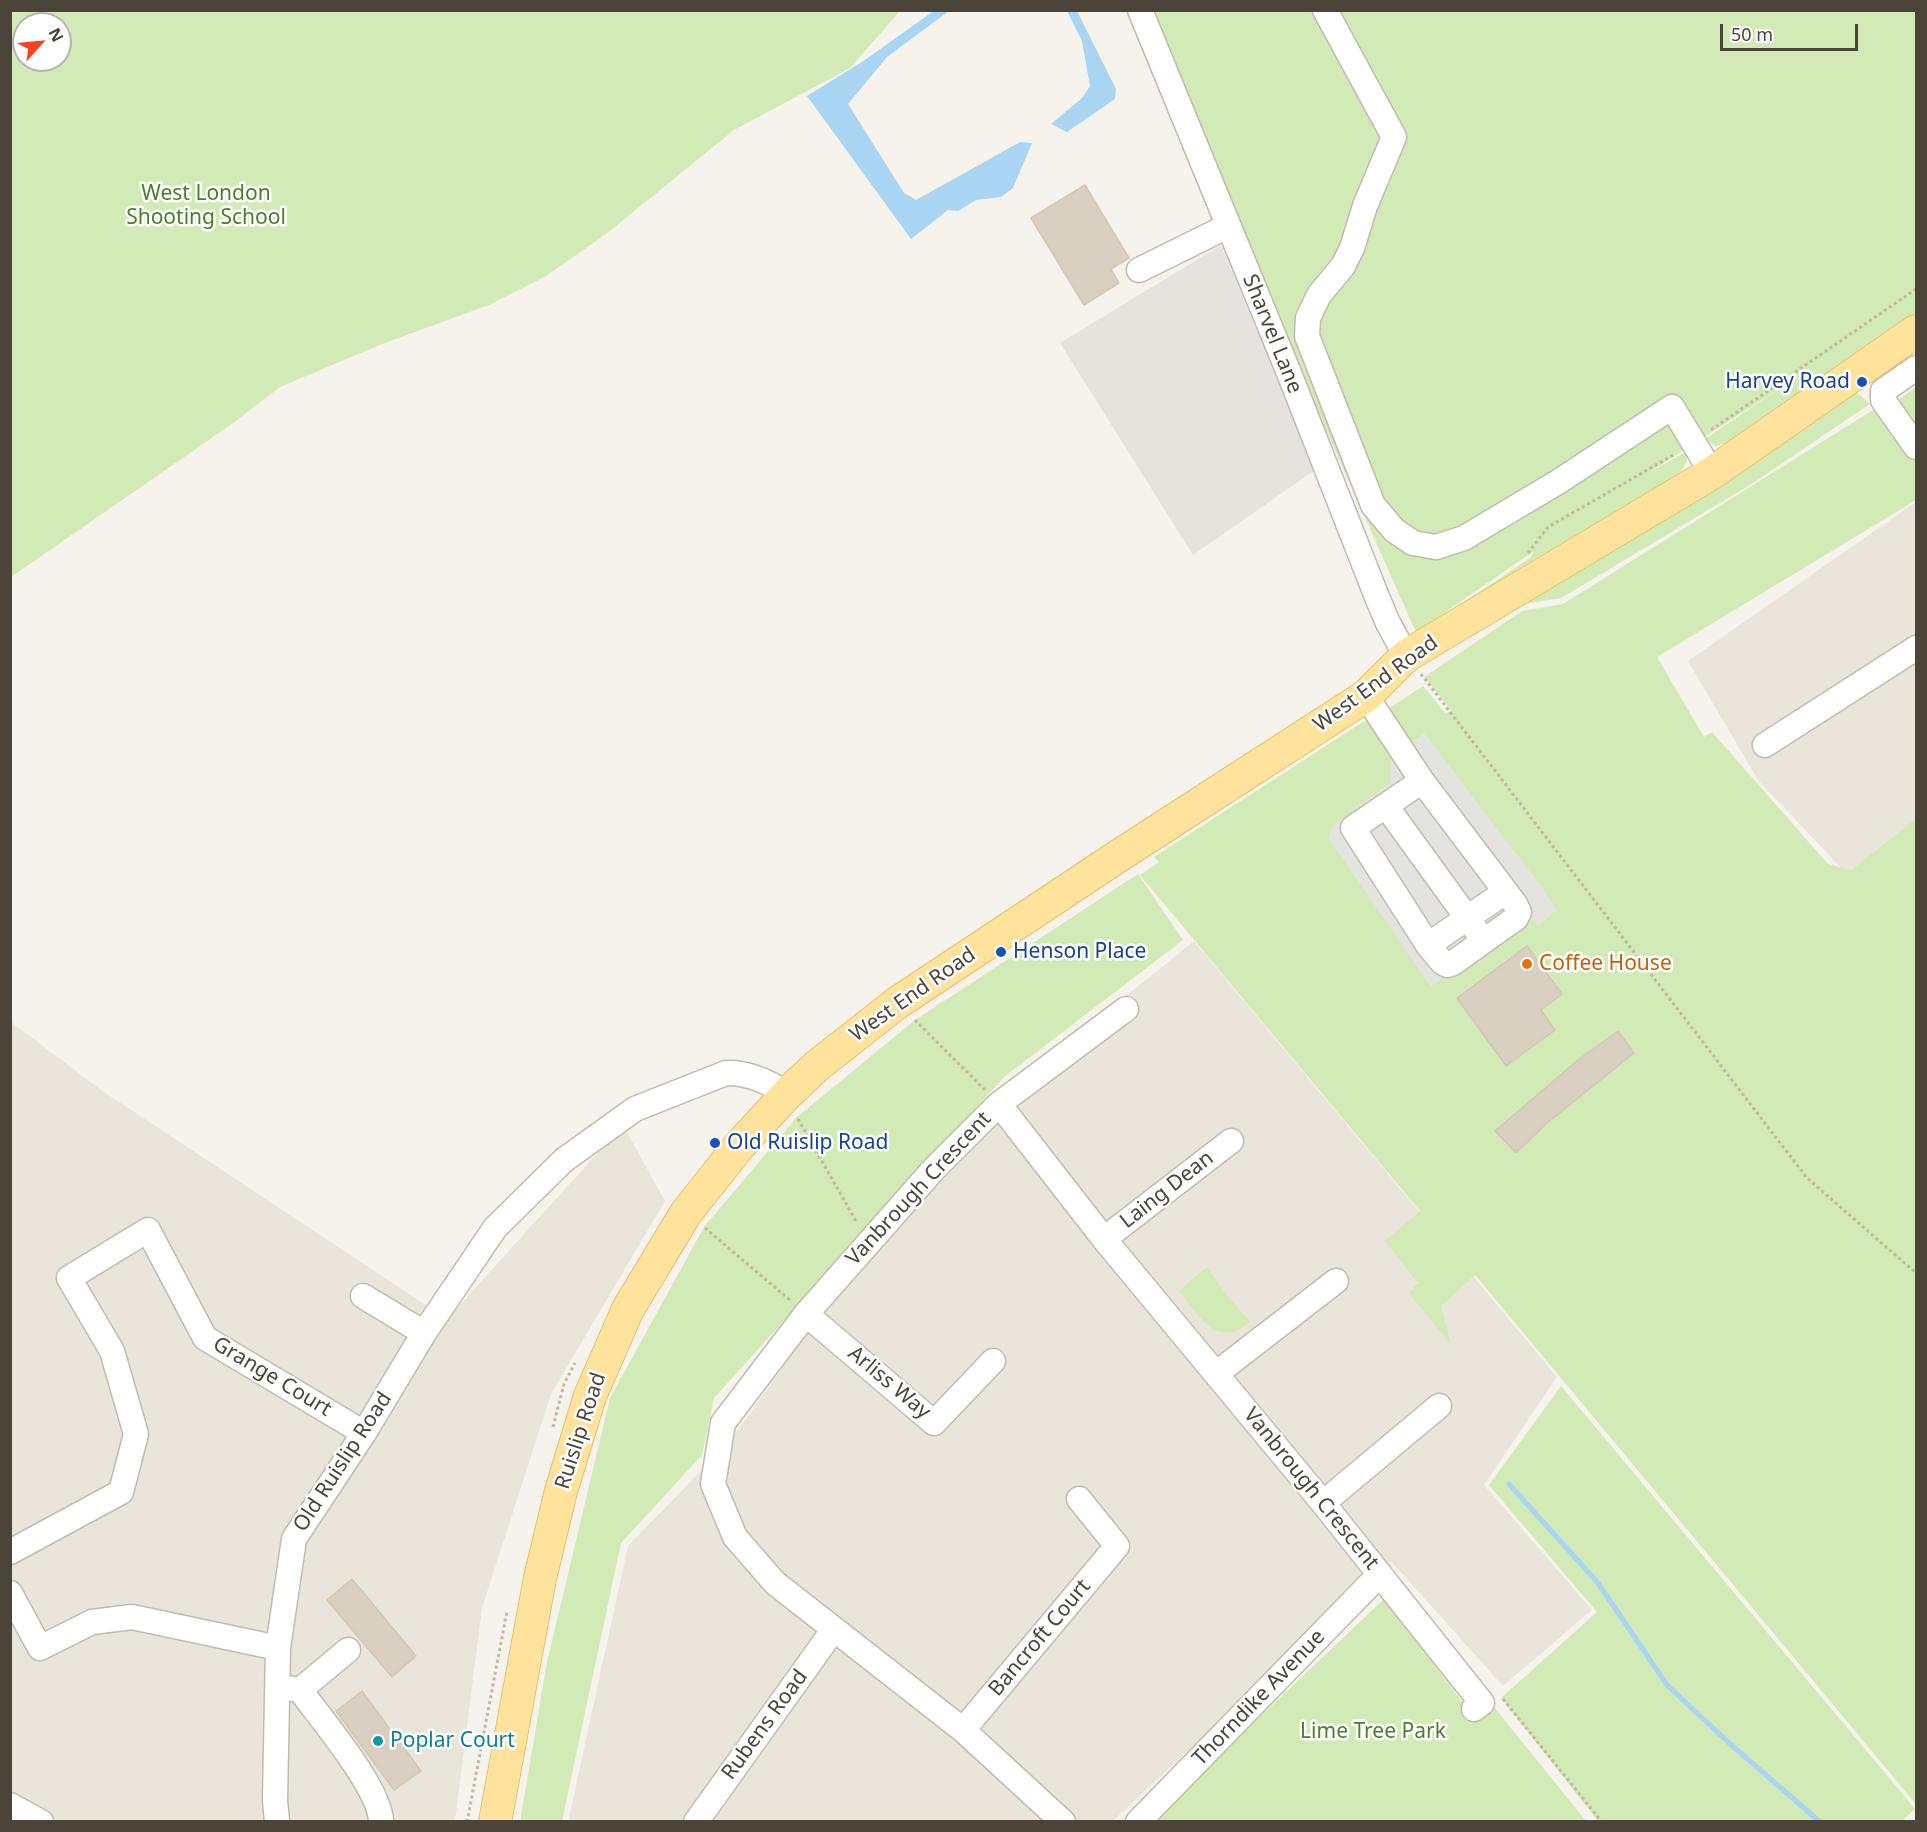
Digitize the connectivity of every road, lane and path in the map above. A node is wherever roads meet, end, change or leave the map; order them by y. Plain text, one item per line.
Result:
1 (1140, 10) edge
2 (1325, 10) edge
3 (1228, 226) junction
4 (1139, 270) dead end
5 (1917, 289) edge
6 (1916, 332) edge
7 (1917, 368) edge
8 (1708, 432) dead end
9 (1917, 447) edge
10 (1712, 474) junction
11 (1917, 648) edge
12 (1406, 656) junction
13 (1366, 696) junction
14 (1765, 745) dead end
15 (1422, 781) junction
16 (1386, 806) junction
17 (1505, 892) junction
18 (1466, 918) junction
19 (1484, 941) junction
20 (1428, 945) junction
21 (1125, 1009) dead end
22 (911, 1016) dead end
23 (791, 1104) junction
24 (999, 1104) junction
25 (1231, 1141) dead end
26 (702, 1225) dead end
27 (1104, 1239) junction
28 (868, 1243) junction
29 (1917, 1274) edge
30 (1336, 1281) dead end
31 (363, 1296) dead end
32 (806, 1314) junction
33 (424, 1333) junction
34 (993, 1361) dead end
35 (1217, 1373) junction
36 (1440, 1406) dead end
37 (364, 1433) junction
38 (1079, 1499) dead end
39 (1323, 1503) junction
40 (10, 1552) edge
41 (1380, 1574) junction
42 (10, 1593) edge
43 (834, 1629) junction
44 (278, 1648) junction
45 (348, 1650) dead end
46 (289, 1688) junction
47 (1501, 1697) dead end
48 (1474, 1709) dead end
49 (963, 1730) junction
50 (10, 1805) edge
51 (41, 1821) edge
52 (277, 1821) edge
53 (381, 1821) edge
54 (495, 1821) edge
55 (696, 1821) edge
56 (1063, 1821) edge
57 (1138, 1821) edge
58 (1602, 1821) edge

1 - 3 street, Sharvel Lane
2 - 10 street
3 - 4 street
3 - 12 street, Sharvel Lane
5 - 8 path
6 - 10 main road, West End Road
7 - 9 street
10 - 12 main road, West End Road
11 - 14 street
12 - 13 main road, West End Road
12 - 29 path
13 - 15 street
13 - 23 main road, West End Road
15 - 16 street
15 - 17 street
16 - 18 street
16 - 20 street
17 - 18 street
17 - 19 street
18 - 19 street
18 - 20 street
19 - 20 street
21 - 24 street
22 - 24 path
23 - 28 path
23 - 33 street, Old Ruislip Road
23 - 54 main road, Ruislip Road
24 - 27 street, Vanbrough Crescent
24 - 28 street, Vanbrough Crescent
25 - 27 street, Laing Dean
26 - 32 path
27 - 35 street, Vanbrough Crescent
28 - 32 street, Vanbrough Crescent
30 - 35 street
31 - 33 street
32 - 34 street, Arliss Way
32 - 43 street, Vanbrough Crescent
33 - 37 street, Old Ruislip Road
35 - 39 street, Vanbrough Crescent
36 - 39 street
37 - 40 street, Grange Court
37 - 44 street, Old Ruislip Road
38 - 49 street, Bancroft Court
39 - 41 street, Vanbrough Crescent
41 - 48 street, Vanbrough Crescent
41 - 57 street, Thorndike Avenue
42 - 44 street
43 - 49 street, Vanbrough Crescent
43 - 55 street, Rubens Road
44 - 46 street, Old Ruislip Road
45 - 46 street
46 - 52 street, Old Ruislip Road
46 - 53 street
47 - 58 path
49 - 56 street, Vanbrough Crescent
50 - 51 street

